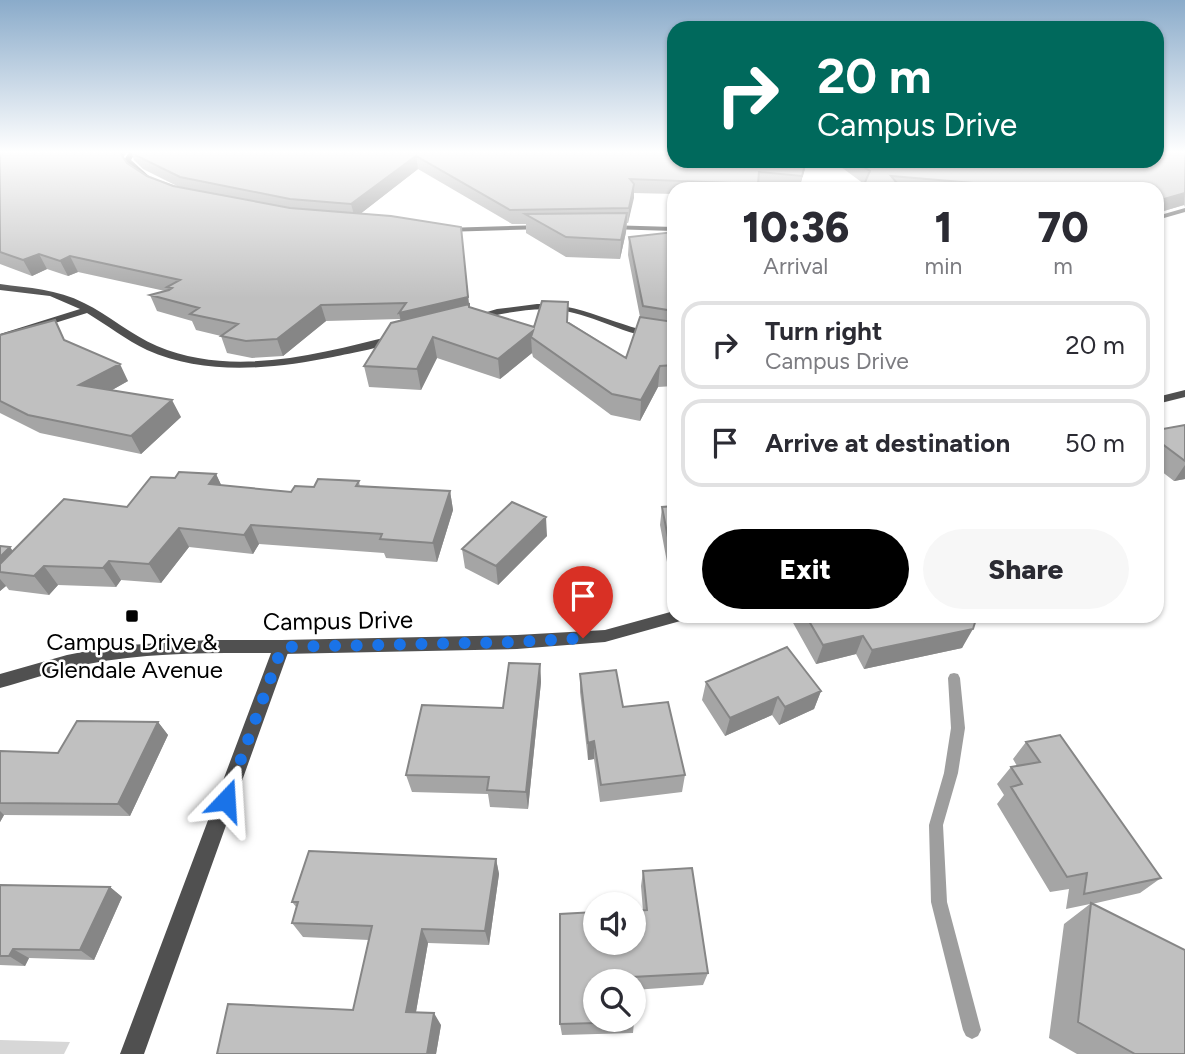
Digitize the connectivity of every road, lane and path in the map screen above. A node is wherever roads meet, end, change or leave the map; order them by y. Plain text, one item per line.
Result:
1 (1185, 211) edge
2 (1164, 216) edge
3 (595, 226) edge
4 (549, 227) edge
5 (429, 229) edge
6 (667, 229) edge
7 (0, 287) edge
8 (89, 309) junction
9 (464, 320) edge
10 (402, 336) edge
11 (0, 337) edge
12 (667, 337) edge
13 (1185, 393) edge
14 (1164, 399) edge
15 (667, 619) edge
16 (282, 647) junction
17 (0, 681) edge
18 (132, 1054) edge

1 - 2 street
3 - 6 street
4 - 5 street
7 - 8 street
8 - 10 street
8 - 11 street
9 - 12 street
13 - 14 street
15 - 16 street, Campus Drive
16 - 17 street, Campus Drive
16 - 18 street

